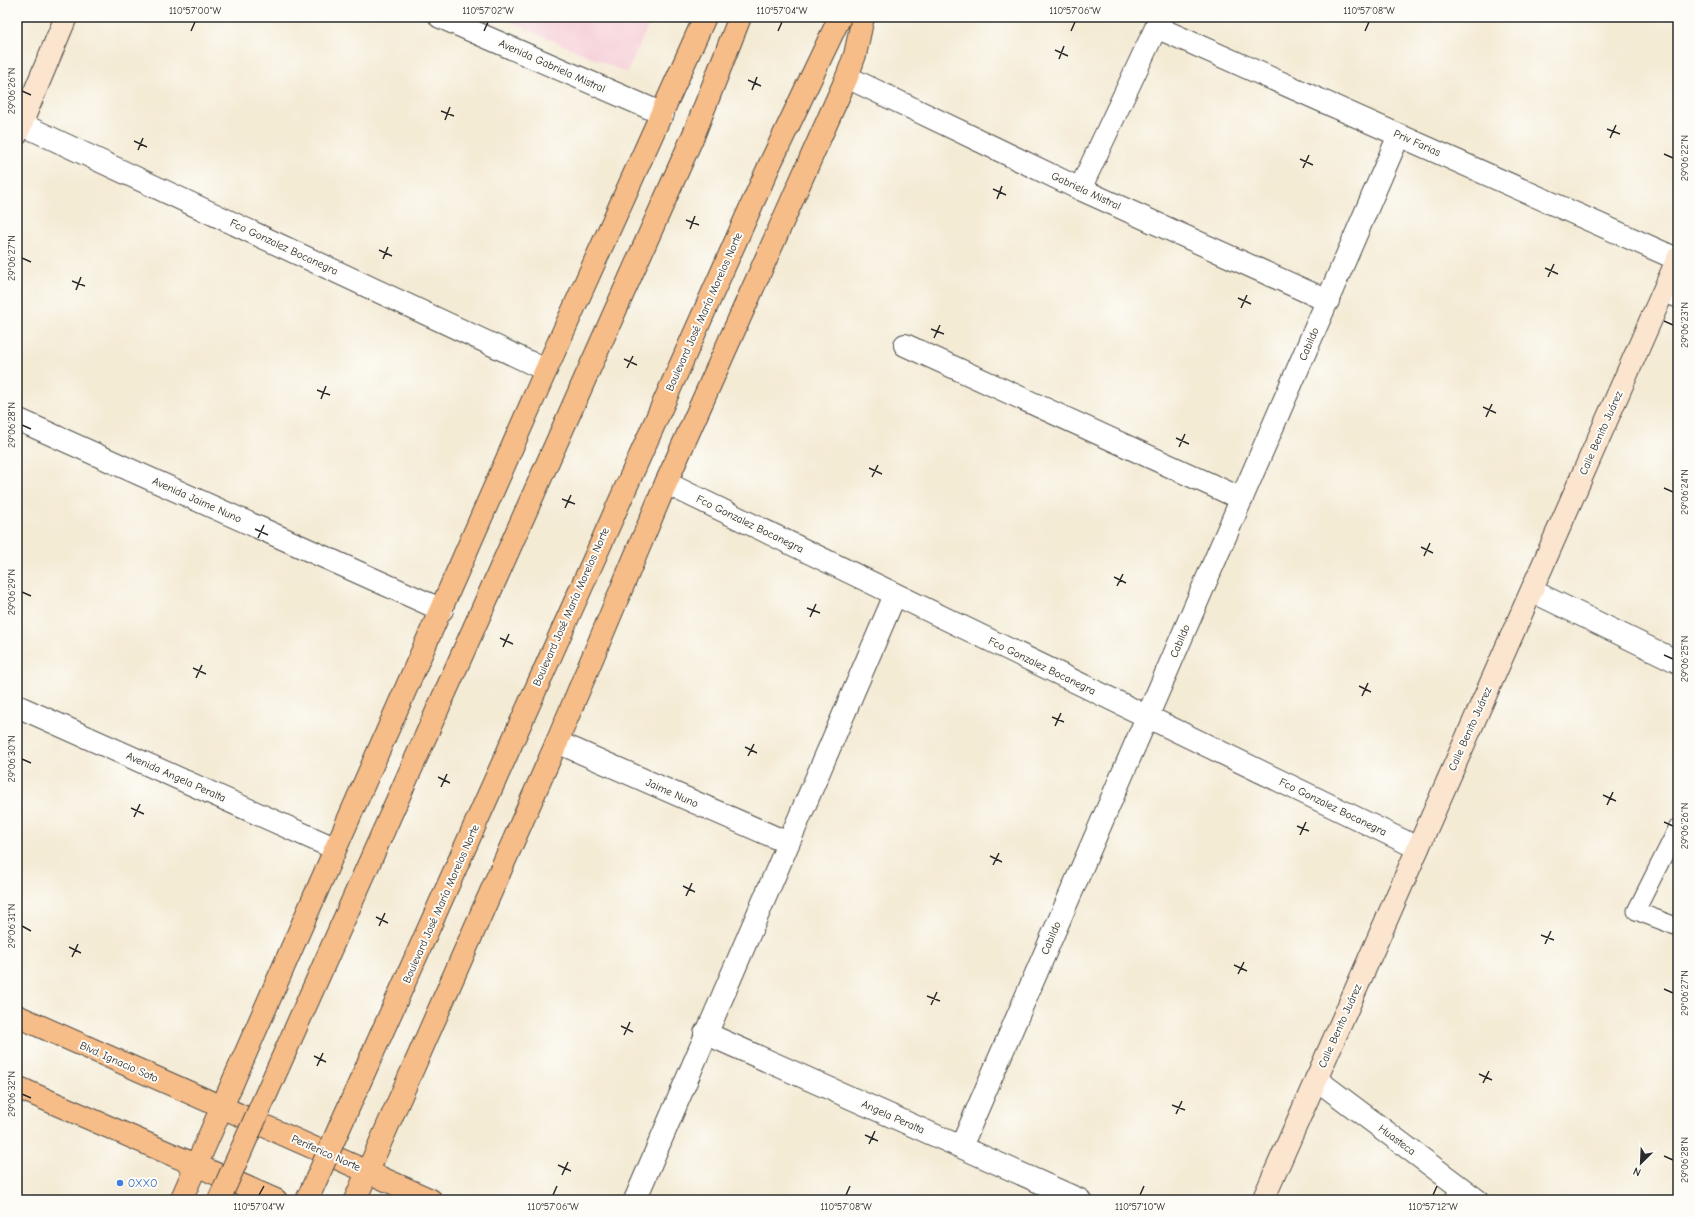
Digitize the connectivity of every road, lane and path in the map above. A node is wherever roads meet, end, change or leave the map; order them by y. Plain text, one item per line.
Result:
1 (66, 17) edge
2 (440, 17) edge
3 (705, 17) edge
4 (740, 17) edge
5 (840, 17) edge
6 (863, 17) edge
7 (1158, 22) edge
8 (847, 76) junction
9 (663, 114) junction
10 (19, 129) edge
11 (1399, 135) junction
12 (1080, 188) junction
13 (1678, 259) edge
14 (1670, 296) edge
15 (1328, 301) junction
16 (905, 345) dead end
17 (546, 370) junction
18 (17, 419) edge
19 (666, 483) junction
20 (1242, 499) junction
21 (1532, 590) junction
22 (895, 595) junction
23 (442, 610) junction
24 (1678, 662) edge
25 (17, 706) edge
26 (1147, 717) junction
27 (557, 742) junction
28 (1678, 827) edge
29 (788, 843) junction
30 (334, 848) junction
31 (1418, 848) junction
32 (1678, 927) edge
33 (17, 1016) edge
34 (705, 1033) junction
35 (1316, 1079) junction
36 (17, 1087) edge
37 (220, 1107) junction
38 (960, 1147) junction
39 (196, 1166) junction
40 (368, 1171) junction
41 (1456, 1194) edge
42 (181, 1200) edge
43 (219, 1200) edge
44 (276, 1200) edge
45 (307, 1200) edge
46 (355, 1200) edge
47 (431, 1200) edge
48 (635, 1200) edge
49 (1080, 1200) edge
50 (1263, 1200) edge
51 (1477, 1200) edge

1 - 10 street
2 - 9 street, Avenida Gabriela Mistral
3 - 9 main road
4 - 43 main road, bridge
5 - 45 main road, Boulevard José María Morelos Norte, bridge
6 - 8 main road
7 - 11 street, Priv Farias
7 - 12 street
8 - 12 street, Gabriela Mistral
8 - 19 main road
9 - 17 main road
10 - 17 street, Fco Gonzalez Bocanegra
11 - 13 street, Priv Farias
11 - 15 street, Cabildo
12 - 15 street, Gabriela Mistral
13 - 14 street, Calle Benito Juárez
14 - 21 street, Calle Benito Juárez
15 - 20 street, Cabildo
16 - 20 street
17 - 23 main road
18 - 23 street, Avenida Jaime Nuno
19 - 22 street, Fco Gonzalez Bocanegra
19 - 27 main road
20 - 26 street, Cabildo
21 - 24 street
21 - 31 street, Calle Benito Juárez
22 - 26 street, Fco Gonzalez Bocanegra
22 - 29 street
23 - 30 main road
25 - 30 street, Avenida Angela Peralta
26 - 31 street, Fco Gonzalez Bocanegra
26 - 38 street, Cabildo
27 - 29 street, Jaime Nuno
27 - 40 main road
28 - 32 lane
29 - 34 street
30 - 37 main road
31 - 35 street, Calle Benito Juárez
33 - 37 main road, Blvd. Ignacio Soto
34 - 38 street, Angela Peralta
34 - 48 street
35 - 41 street, Huasteca
35 - 50 street, Calle Benito Juárez
36 - 39 main road
37 - 39 main road
37 - 40 main road, Periferico Norte
38 - 49 street, Angela Peralta
39 - 42 main road
39 - 44 main road
40 - 46 main road
40 - 47 main road, Periferico Norte
41 - 51 street, Huasteca

